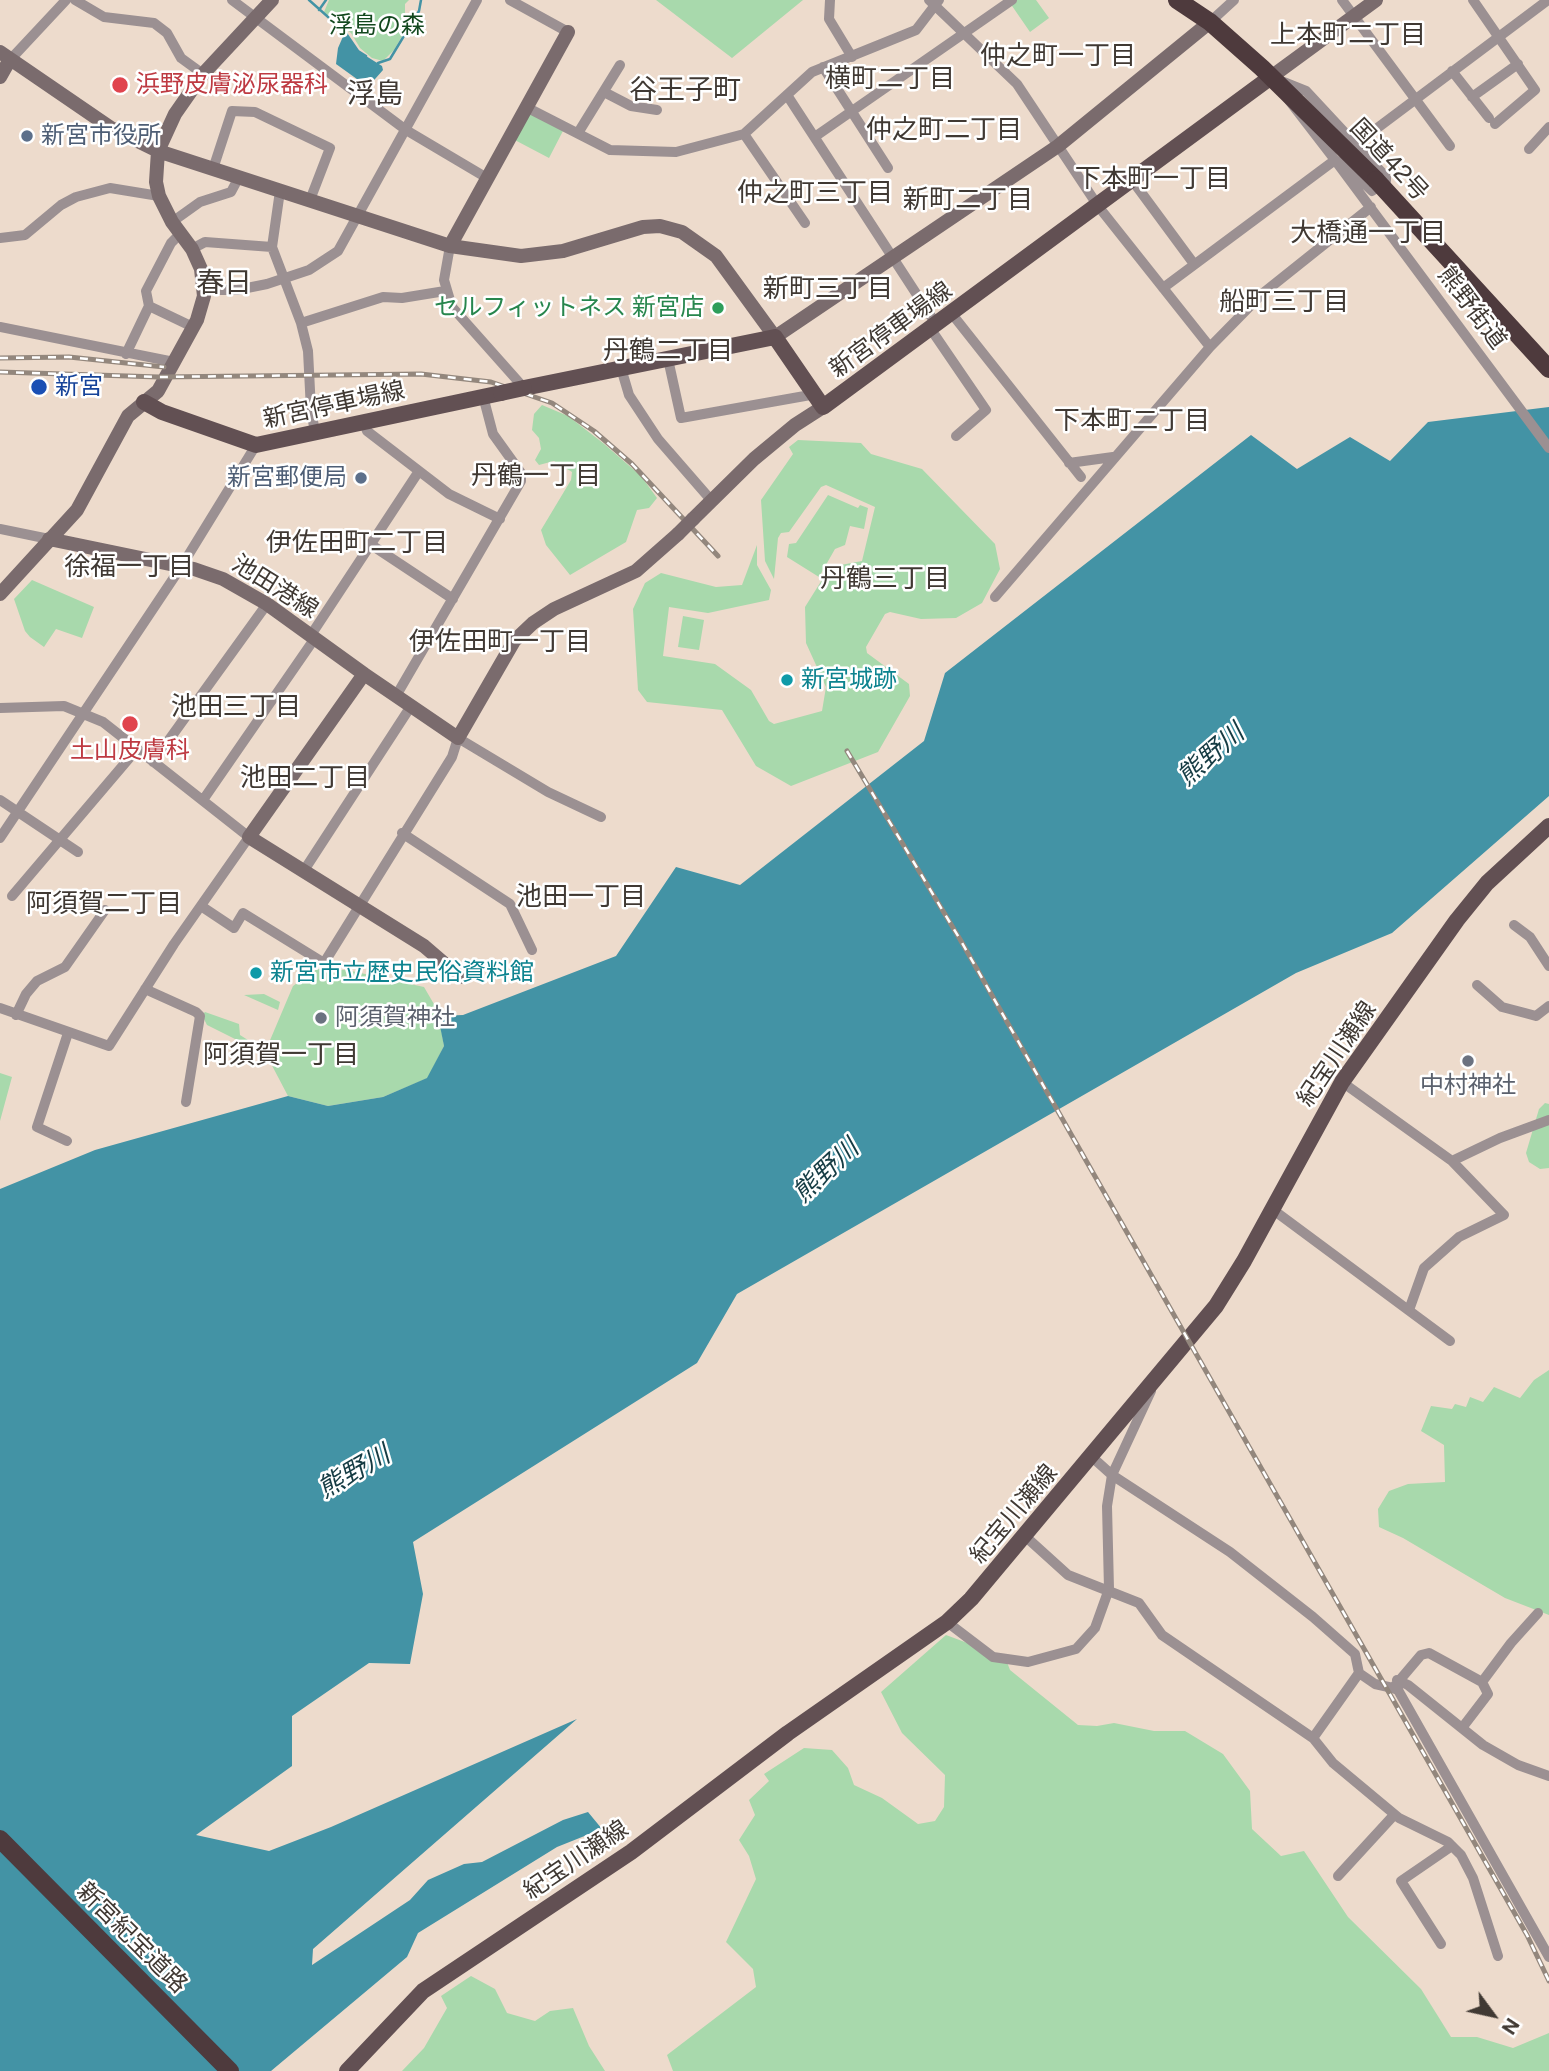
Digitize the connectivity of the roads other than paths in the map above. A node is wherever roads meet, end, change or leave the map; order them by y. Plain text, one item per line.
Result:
1 (66, 0) edge
2 (75, 0) edge
3 (232, 0) edge
4 (272, 0) edge
5 (477, 0) edge
6 (510, 0) edge
7 (830, 0) edge
8 (1012, 0) edge
9 (1177, 0) edge
10 (1234, 0) edge
11 (1342, 0) edge
12 (1376, 0) edge
13 (1473, 0) edge
14 (1548, 0) edge
15 (934, 2) edge
16 (1354, 16) junction
17 (256, 18) junction
18 (1209, 22) junction
19 (568, 32) joint
20 (964, 33) junction
21 (1499, 37) junction
22 (4, 57) edge
23 (852, 57) junction
24 (1518, 64) junction
25 (620, 65) dead end
26 (823, 66) junction
27 (1452, 71) junction
28 (203, 74) junction
29 (0, 77) edge
30 (1271, 77) junction
31 (604, 92) junction
32 (787, 95) junction
33 (1472, 97) junction
34 (1415, 99) junction
35 (526, 107) junction
36 (657, 110) dead end
37 (852, 112) junction
38 (1549, 127) edge
39 (406, 130) junction
40 (578, 133) junction
41 (744, 134) junction
42 (816, 136) junction
43 (1356, 144) junction
44 (1058, 146) junction
45 (1450, 146) dead end
46 (1529, 149) dead end
47 (158, 151) junction
48 (1335, 160) junction
49 (888, 168) dead end
50 (213, 169) junction
51 (239, 177) junction
52 (487, 178) junction
53 (1132, 180) junction
54 (280, 191) junction
55 (159, 196) junction
56 (310, 200) junction
57 (1098, 206) junction
58 (1372, 209) junction
59 (358, 215) junction
60 (805, 223) dead end
61 (176, 228) junction
62 (0, 238) edge
63 (450, 246) junction
64 (272, 247) junction
65 (192, 249) junction
66 (895, 256) junction
67 (1194, 264) junction
68 (284, 279) junction
69 (1163, 288) junction
70 (205, 290) junction
71 (445, 291) junction
72 (149, 306) junction
73 (952, 314) junction
74 (301, 323) junction
75 (933, 326) junction
76 (0, 327) edge
77 (192, 327) junction
78 (775, 337) junction
79 (1210, 347) junction
80 (126, 354) junction
81 (668, 359) junction
82 (174, 362) junction
83 (621, 368) junction
84 (1549, 369) edge
85 (524, 388) junction
86 (483, 396) junction
87 (819, 400) junction
88 (144, 402) junction
89 (365, 423) junction
90 (315, 432) junction
91 (956, 436) dead end
92 (257, 445) junction
93 (1549, 448) edge
94 (1113, 457) junction
95 (1069, 463) junction
96 (419, 471) junction
97 (1080, 477) dead end
98 (711, 500) junction
99 (500, 519) junction
100 (0, 529) edge
101 (48, 539) junction
102 (370, 544) junction
103 (181, 567) junction
104 (0, 594) edge
105 (995, 597) dead end
106 (453, 599) junction
107 (267, 604) junction
108 (313, 637) junction
109 (364, 674) junction
110 (396, 696) junction
111 (411, 706) junction
112 (0, 708) edge
113 (84, 713) junction
114 (458, 738) junction
115 (137, 749) junction
116 (153, 762) junction
117 (0, 800) edge
118 (203, 800) junction
119 (19, 810) junction
120 (601, 817) dead end
121 (1549, 826) edge
122 (402, 834) junction
123 (249, 837) junction
124 (0, 838) edge
125 (61, 838) junction
126 (78, 852) dead end
127 (303, 872) junction
128 (12, 896) dead end
129 (201, 906) junction
130 (359, 907) junction
131 (105, 910) dead end
132 (1514, 925) dead end
133 (532, 950) dead end
134 (1549, 966) edge
135 (460, 977) dead end
136 (1477, 985) dead end
137 (145, 989) junction
138 (1549, 1006) edge
139 (0, 1008) edge
140 (16, 1015) junction
141 (68, 1032) junction
142 (1342, 1082) junction
143 (186, 1102) dead end
144 (1549, 1120) edge
145 (67, 1141) dead end
146 (1452, 1161) junction
147 (1272, 1209) junction
148 (1409, 1310) junction
149 (1450, 1341) dead end
150 (1160, 1374) junction
151 (1092, 1457) junction
152 (1112, 1475) junction
153 (1026, 1537) junction
154 (1109, 1589) junction
155 (1538, 1613) dead end
156 (947, 1622) junction
157 (1359, 1672) junction
158 (1482, 1682) junction
159 (1395, 1684) junction
160 (1462, 1728) junction
161 (1313, 1738) junction
162 (1549, 1776) edge
163 (1394, 1815) junction
164 (0, 1839) edge
165 (1452, 1846) junction
166 (0, 1851) edge
167 (1338, 1876) dead end
168 (1441, 1944) dead end
169 (1498, 1956) dead end
170 (1549, 1957) edge
171 (219, 2071) edge
172 (230, 2071) edge
173 (348, 2071) edge

1 - 22 street
2 - 28 street
3 - 17 street
4 - 17 street
5 - 39 street
6 - 19 street
7 - 23 street
8 - 20 street
9 - 18 highway, 国道42号
10 - 18 street
11 - 16 street
12 - 16 street
13 - 21 street
14 - 21 street
15 - 20 street
15 - 23 street
16 - 30 street
16 - 34 street
17 - 28 street
17 - 39 street
18 - 30 highway, 国道42号
18 - 44 street
19 - 35 street
20 - 37 street
20 - 44 street
21 - 24 street
21 - 27 street
22 - 29 street
22 - 47 street
23 - 26 street
24 - 33 street
24 - 33 street
25 - 31 street
26 - 32 street
26 - 37 street
27 - 33 street
27 - 34 street
28 - 47 street
30 - 43 street
30 - 48 street
30 - 53 main road, 新宮停車場線
30 - 84 highway, 国道42号, bridge
31 - 36 street
31 - 40 street
32 - 41 street
32 - 42 street
34 - 43 street
34 - 45 street
35 - 40 street
35 - 52 street
37 - 42 street
37 - 49 street
38 - 46 street
39 - 52 street
39 - 59 street
40 - 41 street
41 - 60 street
42 - 66 street
43 - 48 street
44 - 57 street
44 - 66 street
47 - 50 street
47 - 55 street
48 - 58 street, 熊野街道
48 - 67 street
50 - 51 street
50 - 56 street
51 - 54 street
51 - 61 street
52 - 63 street
53 - 57 main road, 新宮停車場線
53 - 67 street
54 - 56 street
54 - 64 street
55 - 61 street
55 - 62 street
56 - 59 street
57 - 69 street
57 - 73 main road, 新宮停車場線
58 - 79 street
58 - 93 street, 熊野街道
59 - 63 street
59 - 68 street
61 - 65 street
61 - 72 street
63 - 71 street
63 - 78 street
64 - 65 street
64 - 68 street
65 - 70 street
66 - 75 street
66 - 78 street
67 - 69 street
68 - 70 street
68 - 74 street
69 - 79 street
70 - 77 street
71 - 74 street
71 - 85 street
72 - 77 street
72 - 80 street
73 - 75 main road, 新宮停車場線
73 - 95 street
74 - 90 street
75 - 87 main road, 新宮停車場線
75 - 91 street
76 - 80 street
77 - 82 street
78 - 81 main road, 新宮停車場線
78 - 87 main road, 新宮停車場線
79 - 94 street
80 - 82 street
81 - 83 main road, 新宮停車場線
81 - 87 street
82 - 88 street
83 - 85 main road, 新宮停車場線
83 - 98 street
85 - 86 main road, 新宮停車場線, bridge
86 - 89 main road, 新宮停車場線
86 - 99 street
87 - 98 street
88 - 92 main road, 新宮停車場線
88 - 101 street
89 - 90 main road, 新宮停車場線
89 - 96 street
90 - 92 main road, 新宮停車場線
92 - 103 street
94 - 95 street
94 - 105 street
95 - 97 street
96 - 99 street
96 - 102 street
98 - 114 street, bridge
99 - 106 street
100 - 101 street
101 - 103 street, 池田港線
101 - 104 street
102 - 106 street
102 - 108 street
103 - 107 street, 池田港線
103 - 113 street
106 - 110 street
107 - 108 street, 池田港線
107 - 116 street
108 - 109 street, 池田港線
108 - 118 street
109 - 110 street, 池田港線
109 - 123 street
110 - 111 street, 池田港線
111 - 114 street, 池田港線
111 - 127 street
112 - 113 street
113 - 115 street
113 - 119 street
114 - 120 street
114 - 122 street
115 - 116 street
115 - 125 street
116 - 118 street
117 - 119 street
118 - 123 street
119 - 124 street
119 - 125 street
121 - 142 main road, 紀宝川瀬線
122 - 130 street
122 - 133 street
123 - 127 street
123 - 129 street
125 - 126 street
125 - 128 street
127 - 130 street
129 - 130 street
129 - 137 street
130 - 135 street
131 - 140 street
132 - 134 street
136 - 138 street
137 - 141 street
137 - 143 street
139 - 140 street
140 - 141 street
141 - 145 street
142 - 146 street
142 - 147 main road, 紀宝川瀬線
144 - 146 street
146 - 148 street
147 - 148 street
147 - 150 main road, 紀宝川瀬線
148 - 149 street
150 - 151 main road, 紀宝川瀬線
150 - 152 street
151 - 152 street
151 - 153 main road, 紀宝川瀬線
152 - 154 street
152 - 157 street
153 - 154 street
153 - 156 main road, 紀宝川瀬線
154 - 156 street
154 - 161 street
155 - 158 street
156 - 173 main road, 紀宝川瀬線
157 - 159 street
157 - 161 street
158 - 159 street
158 - 160 street
159 - 160 street
159 - 170 street
160 - 162 street
161 - 163 street
163 - 165 street
163 - 167 street
164 - 172 highway, 新宮紀宝道路
165 - 168 street
165 - 169 street
166 - 171 highway, 新宮紀宝道路

